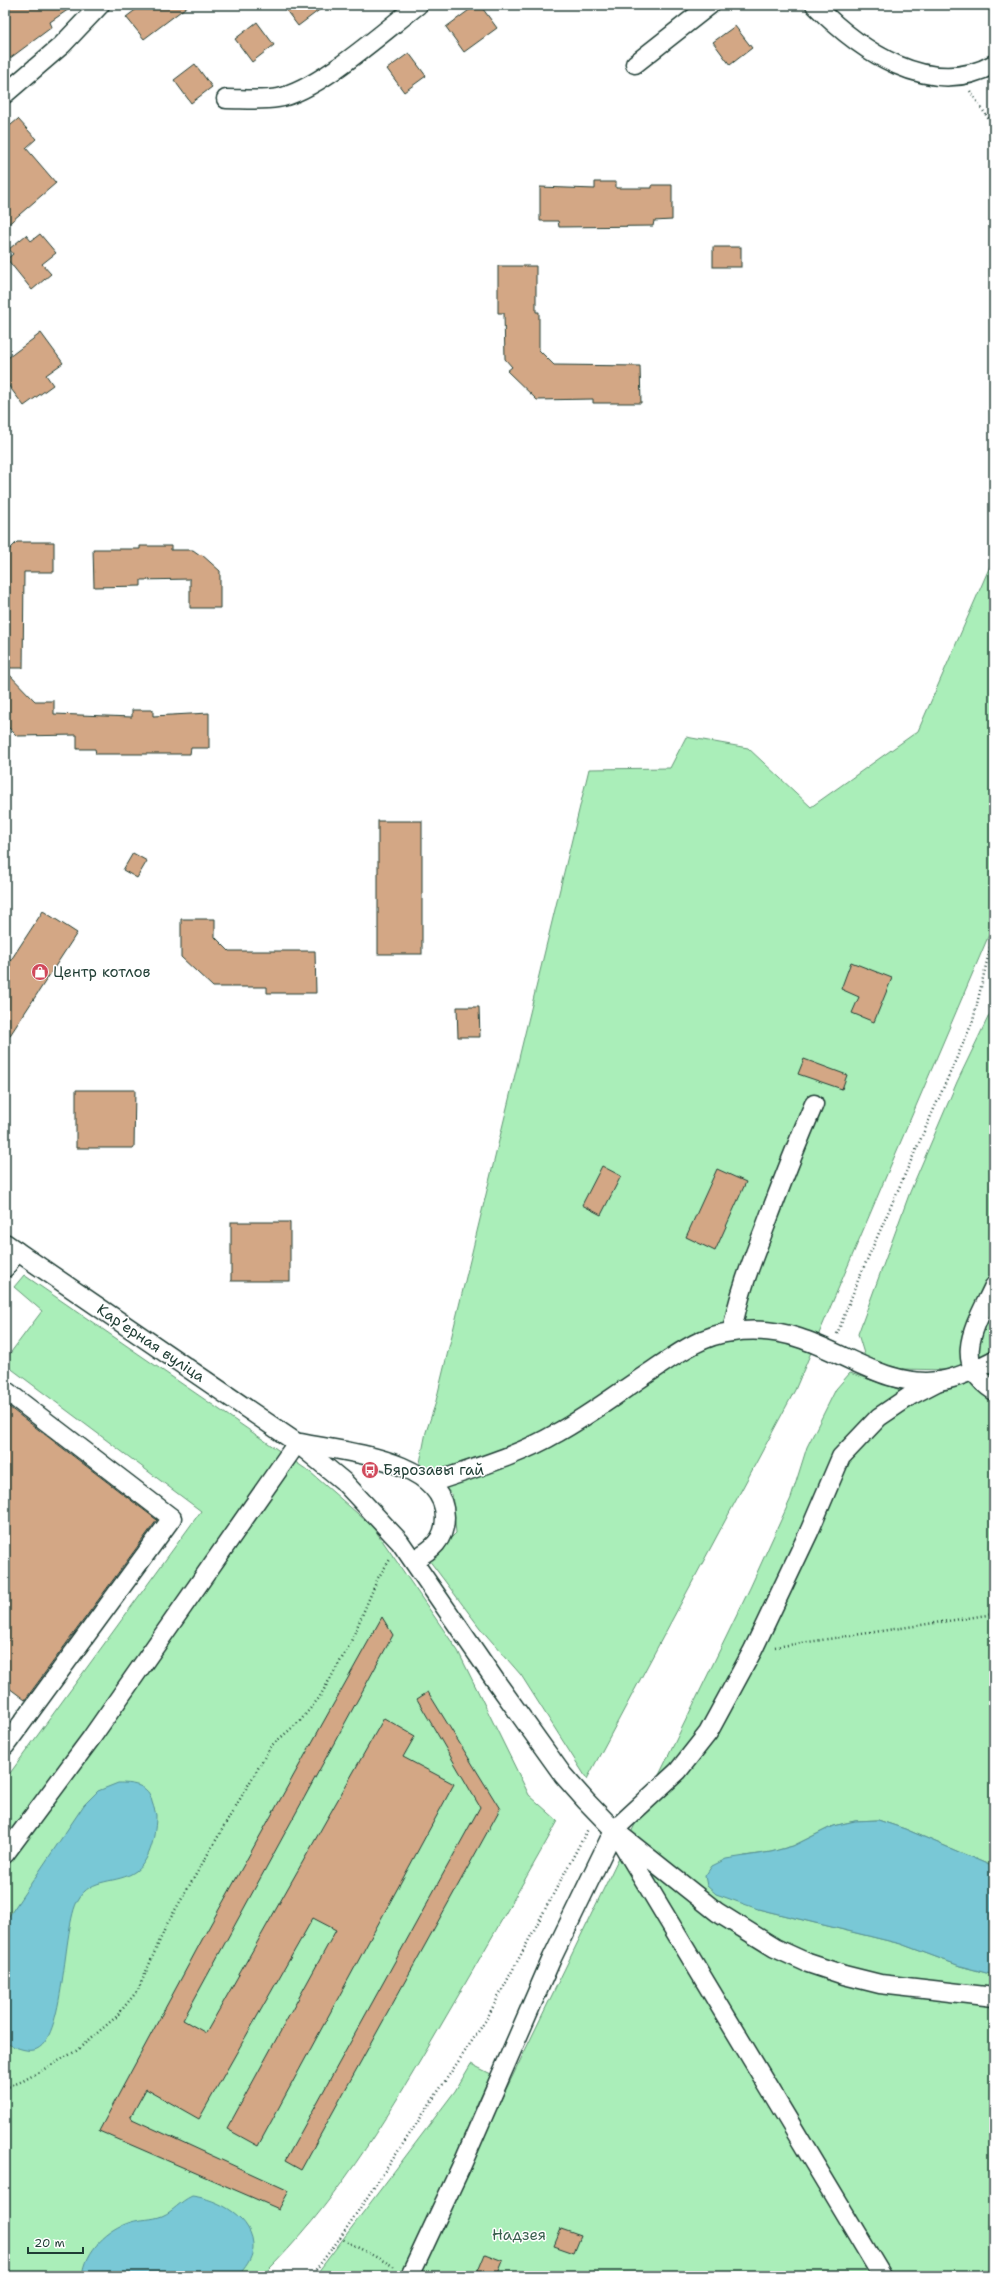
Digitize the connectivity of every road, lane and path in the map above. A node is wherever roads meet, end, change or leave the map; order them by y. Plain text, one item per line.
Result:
1 (100, 5) edge
2 (418, 5) edge
3 (710, 5) edge
4 (815, 5) edge
5 (635, 64) dead end
6 (994, 64) edge
7 (961, 75) junction
8 (5, 94) edge
9 (226, 99) dead end
10 (994, 127) edge
11 (994, 931) edge
12 (814, 1104) dead end
13 (11, 1247) edge
14 (5, 1268) edge
15 (994, 1286) edge
16 (732, 1332) junction
17 (830, 1350) junction
18 (994, 1360) edge
19 (973, 1371) junction
20 (939, 1381) junction
21 (5, 1390) edge
22 (994, 1391) edge
23 (297, 1443) junction
24 (431, 1483) junction
25 (400, 1542) junction
26 (413, 1560) junction
27 (994, 1614) edge
28 (753, 1650) junction
29 (5, 1746) edge
30 (597, 1812) junction
31 (614, 1830) junction
32 (5, 1854) edge
33 (994, 1997) edge
34 (5, 2088) edge
35 (340, 2238) junction
36 (312, 2276) edge
37 (411, 2276) edge
38 (882, 2276) edge

1 - 8 street
2 - 9 street
3 - 5 street
4 - 7 street
6 - 7 street
7 - 10 path
11 - 17 path
12 - 16 street
13 - 14 street
13 - 23 street, Карʼерная вуліца
15 - 19 street
16 - 17 street
16 - 24 street
17 - 20 street
18 - 19 street
19 - 20 street
19 - 22 street
20 - 28 street
21 - 29 street
23 - 24 street, Карʼерная вуліца
23 - 25 street, Карʼерная вуліца
23 - 32 street
24 - 26 street, Карʼерная вуліца
25 - 26 street, Карʼерная вуліца
25 - 34 path
26 - 30 street
27 - 28 path
28 - 31 street
30 - 31 street
30 - 35 path
31 - 33 street
31 - 37 street
31 - 38 street
35 - 36 path
35 - 37 path

